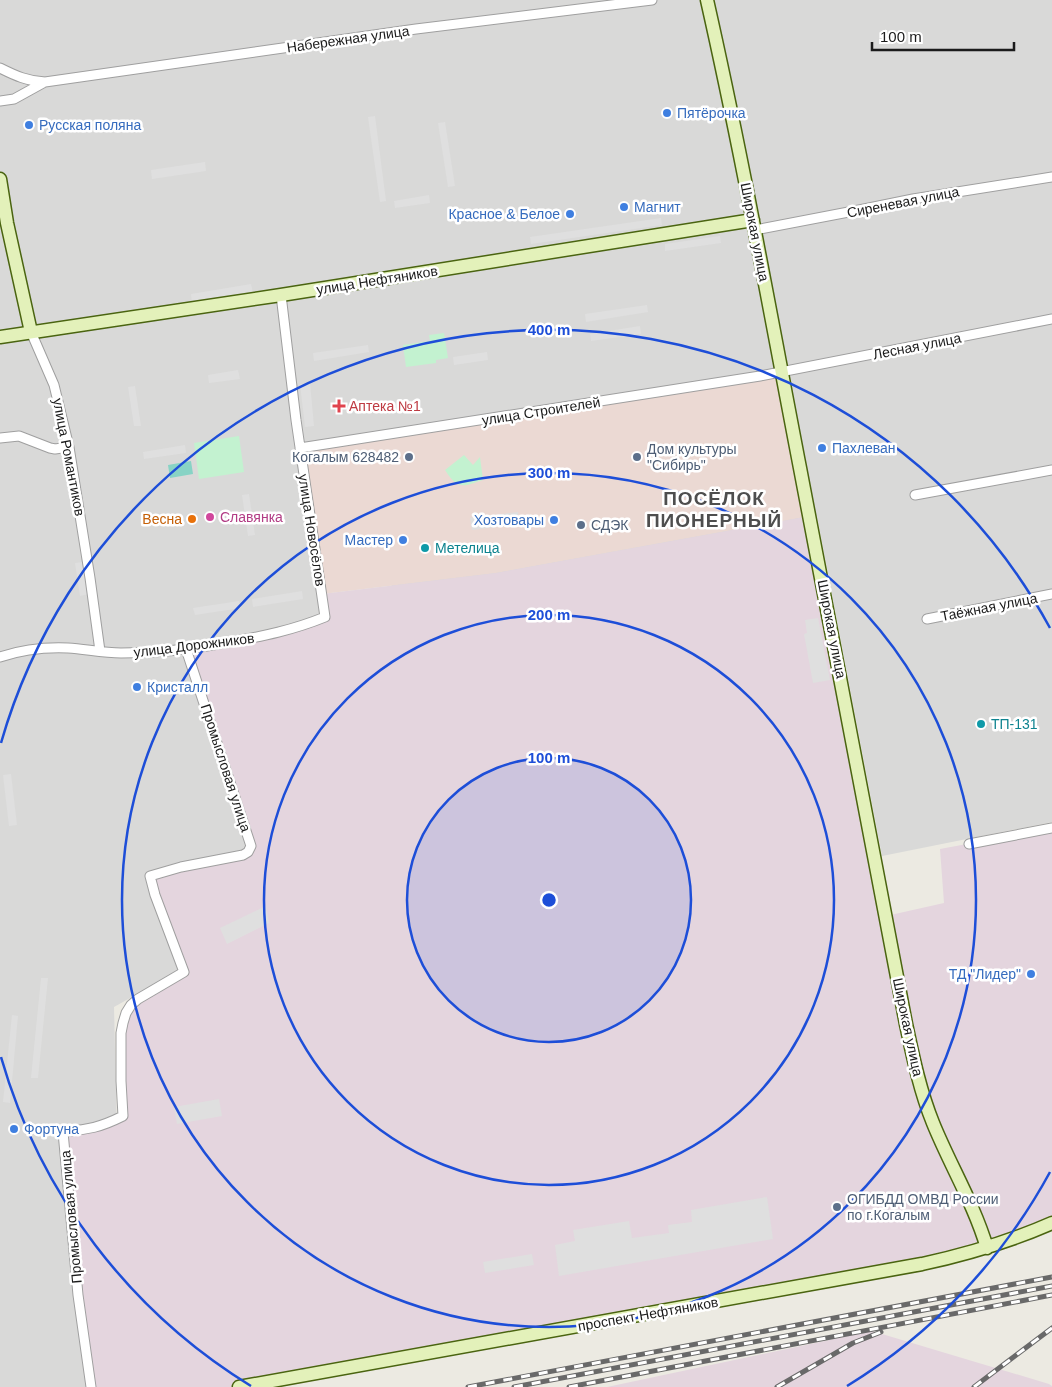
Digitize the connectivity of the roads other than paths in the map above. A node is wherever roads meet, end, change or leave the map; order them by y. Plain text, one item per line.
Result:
1 (652, 0) edge
2 (707, 0) edge
3 (0, 68) edge
4 (45, 82) junction
5 (0, 101) edge
6 (1052, 177) edge
7 (0, 179) edge
8 (4, 224) edge
9 (754, 225) junction
10 (281, 295) junction
11 (1052, 319) edge
12 (31, 332) junction
13 (0, 337) edge
14 (782, 372) junction
15 (0, 438) edge
16 (69, 447) junction
17 (300, 448) junction
18 (1052, 470) edge
19 (915, 495) dead end
20 (1052, 594) edge
21 (325, 617) joint
22 (927, 619) dead end
23 (186, 649) junction
24 (100, 651) junction
25 (0, 657) edge
26 (1052, 828) edge
27 (969, 844) dead end
28 (1052, 1223) edge
29 (987, 1248) junction
30 (91, 1387) edge
31 (239, 1387) edge

1 - 4 street, Набережная улица
2 - 9 street, Широкая улица
3 - 4 street, Набережная улица
4 - 5 street, Набережная улица
6 - 9 street, Сиреневая улица
7 - 8 street, улица Романтиков
8 - 12 street, улица Романтиков
9 - 10 street, улица Нефтяников
9 - 14 street, Широкая улица
10 - 12 street, улица Нефтяников
10 - 17 street, улица Новосёлов
11 - 14 street, Лесная улица
12 - 13 street, улица Нефтяников
12 - 16 street, улица Романтиков
14 - 17 street, улица Строителей
14 - 29 street, Широкая улица
15 - 16 street
16 - 24 street, улица Романтиков
17 - 21 street, улица Новосёлов
18 - 19 street
20 - 22 street, Таёжная улица
21 - 23 street, улица Дорожников
23 - 24 street, улица Дорожников
23 - 30 street, Промысловая улица
24 - 25 street, улица Дорожников
26 - 27 street
28 - 29 street, проспект Нефтяников
29 - 31 street, проспект Нефтяников

